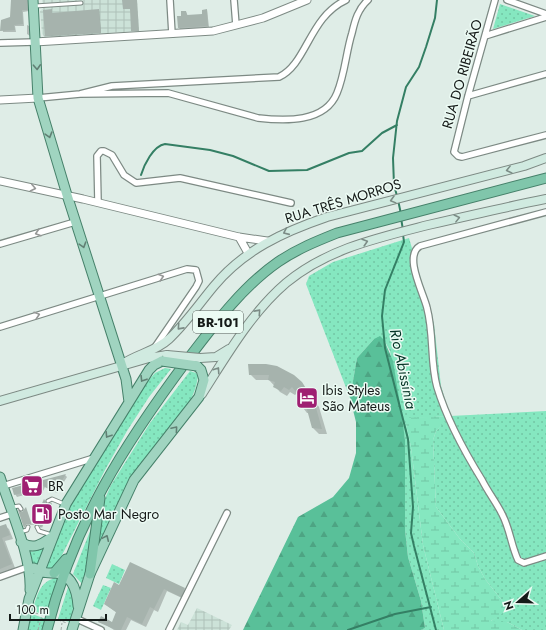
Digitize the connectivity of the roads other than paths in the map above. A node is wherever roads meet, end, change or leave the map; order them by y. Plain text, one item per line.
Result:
1 (170, 0) edge
2 (234, 0) edge
3 (307, 0) edge
4 (346, 0) edge
5 (368, 0) edge
6 (495, 0) edge
7 (507, 0) edge
8 (517, 2) edge
9 (33, 3) edge
10 (81, 3) dead end
11 (295, 3) edge
12 (546, 14) edge
13 (546, 17) edge
14 (236, 25) junction
15 (172, 34) junction
16 (485, 36) junction
17 (35, 42) junction
18 (0, 44) edge
19 (546, 74) edge
20 (80, 94) junction
21 (468, 96) junction
22 (38, 98) junction
23 (0, 100) edge
24 (546, 135) edge
25 (546, 158) edge
26 (546, 178) edge
27 (0, 181) edge
28 (67, 195) junction
29 (546, 199) edge
30 (98, 202) junction
31 (291, 203) dead end
32 (546, 212) edge
33 (75, 222) junction
34 (239, 237) junction
35 (268, 241) junction
36 (0, 244) edge
37 (248, 253) junction
38 (98, 296) junction
39 (0, 327) edge
40 (235, 344) junction
41 (153, 349) junction
42 (165, 358) junction
43 (199, 362) junction
44 (121, 365) junction
45 (199, 397) junction
46 (0, 401) edge
47 (129, 402) junction
48 (94, 458) junction
49 (1, 482) edge
50 (100, 491) junction
51 (48, 501) dead end
52 (66, 504) junction
53 (22, 508) dead end
54 (11, 511) junction
55 (227, 513) dead end
56 (0, 518) edge
57 (28, 527) dead end
58 (37, 527) dead end
59 (53, 536) junction
60 (19, 537) junction
61 (546, 556) edge
62 (28, 563) junction
63 (39, 572) junction
64 (58, 574) junction
65 (90, 574) junction
66 (0, 577) edge
67 (34, 586) junction
68 (29, 599) junction
69 (78, 609) junction
70 (75, 618) junction
71 (22, 630) edge
72 (47, 630) edge
73 (72, 630) edge
74 (101, 630) edge
75 (169, 630) edge

1 - 15 street
2 - 14 street
3 - 11 street
4 - 20 street
5 - 20 street
6 - 16 street, RUA DO RIBEIRÃO
7 - 8 street
8 - 12 street
9 - 10 lane
9 - 17 main road
11 - 14 street
13 - 16 street
14 - 15 street
15 - 17 street
16 - 21 street, RUA DO RIBEIRÃO
17 - 18 street
17 -> 22 main road
19 - 21 street
20 - 22 street
21 - 24 street, RUA DO RIBEIRÃO
22 - 23 street
22 -> 28 main road
25 -> 35 main road, RUA TRÊS MORROS
26 - 50 highway, BR-101
27 -> 28 street
28 - 30 street
28 - 33 main road
40 -> 29 main road
30 - 31 street
30 - 34 street
32 - 61 street
33 -> 36 street
33 -> 38 main road
34 - 35 street
34 - 37 street
35 - 37 main road, RUA TRÊS MORROS
37 -> 41 main road, RUA TRÊS MORROS
39 -> 38 street
38 -> 41 street
38 - 44 main road
40 - 43 main road
45 -> 40 main road
41 - 44 main road, RUA TRÊS MORROS
42 - 43 main road, bridge
42 - 44 main road
42 -> 47 main road
43 - 45 main road
44 - 46 main road
44 - 47 main road
65 -> 45 main road
47 -> 48 main road
48 - 49 street
48 - 52 main road
49 - 54 main road
50 - 64 highway, BR-101
50 - 65 highway
51 - 52 lane
52 - 59 main road
53 - 54 lane
54 - 56 street
54 - 60 main road
55 - 75 street
57 - 60 lane
58 - 59 lane
59 - 60 main road
59 - 63 main road
60 - 62 main road
62 - 63 main road
62 - 66 street
62 - 68 main road
63 - 64 main road
63 - 67 main road
64 - 67 main road
64 - 69 main road
64 - 72 highway, BR-101
65 - 69 main road
67 - 68 main road
68 - 71 main road
69 - 70 main road
70 - 73 main road
70 - 74 street

